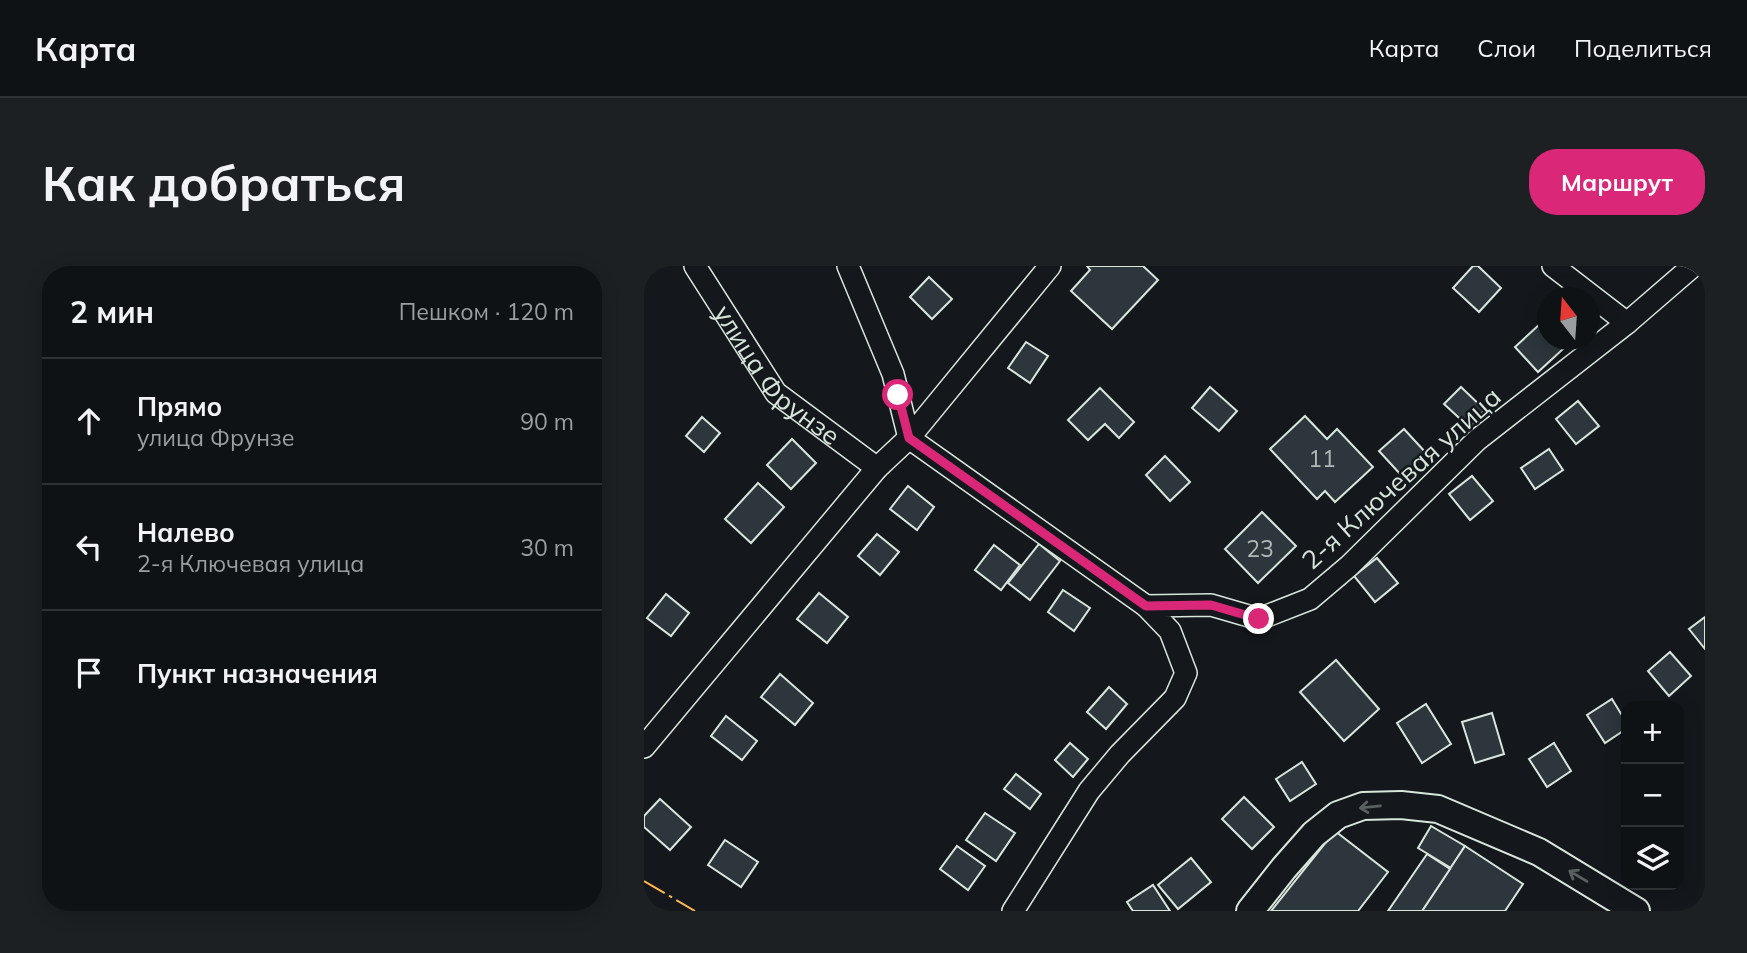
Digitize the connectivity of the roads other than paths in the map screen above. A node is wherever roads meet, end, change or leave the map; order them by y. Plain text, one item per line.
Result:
1 (695, 266) edge
2 (848, 266) edge
3 (1050, 266) edge
4 (1553, 266) edge
5 (1693, 266) edge
6 (1627, 323) junction
7 (909, 438) junction
8 (877, 468) junction
9 (1146, 606) junction
10 (644, 747) edge
11 (1013, 911) edge
12 (1250, 911) edge
13 (1636, 911) edge

1 - 8 street, улица Фрунзе
2 - 7 street
3 - 7 street
4 - 6 street
5 - 6 street, 2-я Ключевая улица
6 - 9 street, 2-я Ключевая улица
7 - 8 street
7 - 9 street
8 - 10 street
9 - 11 street
13 -> 12 street

